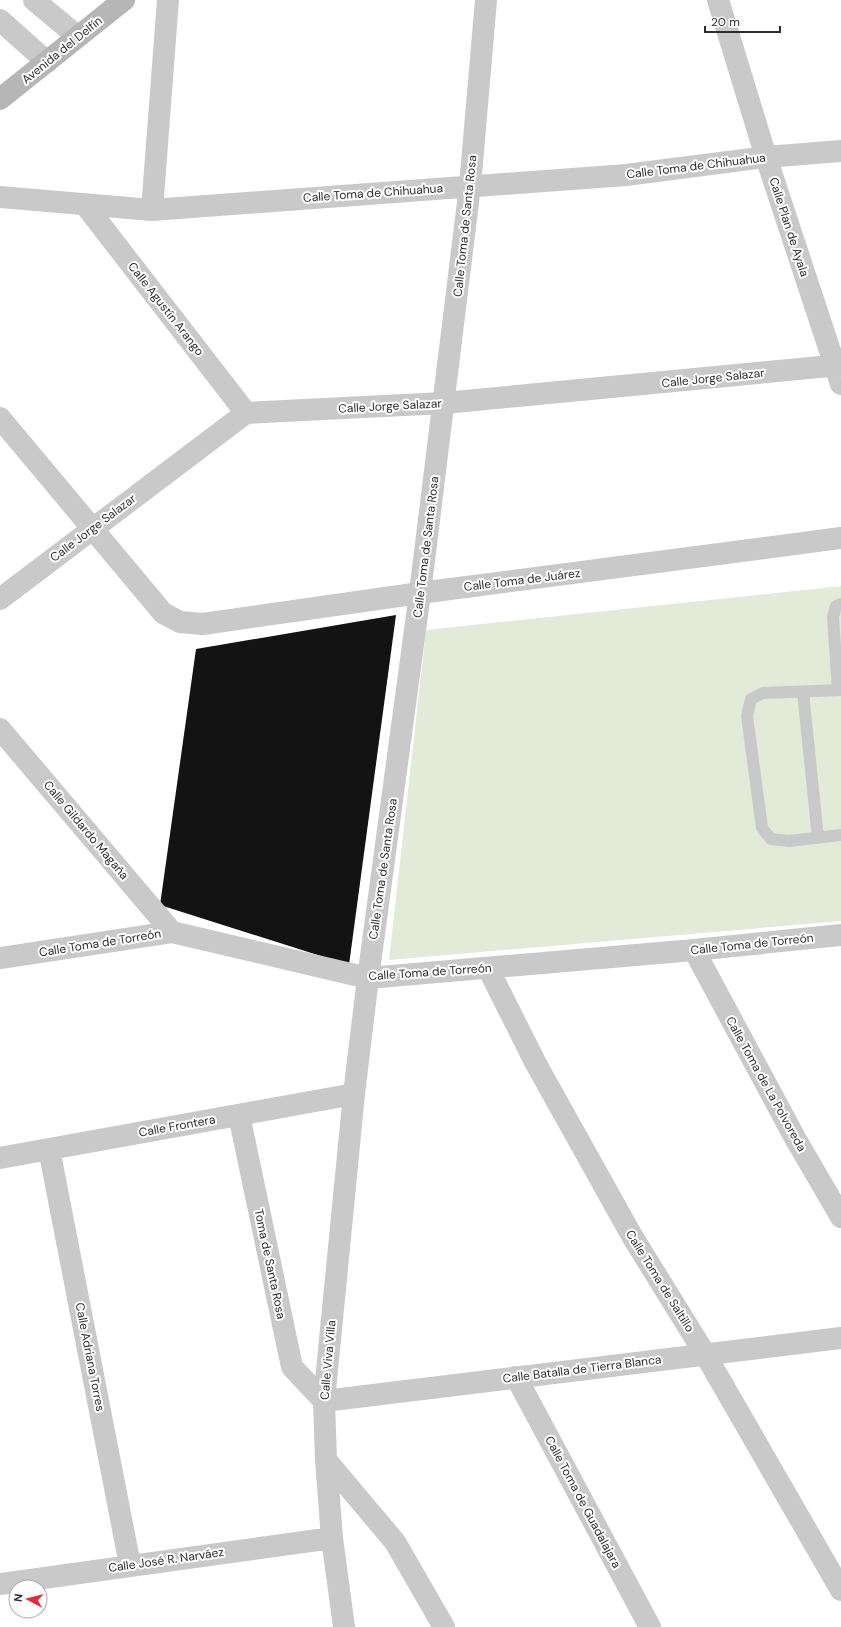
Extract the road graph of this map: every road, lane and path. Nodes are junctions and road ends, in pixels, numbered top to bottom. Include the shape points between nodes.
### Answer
1 (34, 0) edge
2 (124, 0) edge
3 (168, 0) edge
4 (486, 0) edge
5 (718, 0) edge
6 (0, 20) edge
7 (77, 36) junction
8 (47, 62) junction
9 (0, 99) edge
10 (841, 151) edge
11 (766, 157) junction
12 (470, 186) junction
13 (0, 197) edge
14 (86, 206) junction
15 (152, 210) junction
16 (839, 371) edge
17 (444, 403) junction
18 (246, 413) junction
19 (0, 418) edge
20 (92, 528) junction
21 (841, 538) edge
22 (420, 593) junction
23 (0, 599) edge
24 (841, 604) edge
25 (839, 690) edge
26 (802, 692) junction
27 (0, 729) edge
28 (841, 835) edge
29 (818, 838) junction
30 (172, 932) junction
31 (841, 935) edge
32 (694, 950) junction
33 (0, 958) edge
34 (488, 968) junction
35 (368, 978) junction
36 (354, 1094) junction
37 (239, 1115) junction
38 (49, 1149) junction
39 (0, 1158) edge
40 (841, 1217) edge
41 (841, 1338) edge
42 (705, 1354) junction
43 (516, 1377) junction
44 (324, 1401) junction
45 (326, 1460) junction
46 (332, 1538) junction
47 (130, 1565) junction
48 (0, 1584) edge
49 (841, 1590) edge
50 (344, 1627) edge
51 (444, 1627) edge
52 (650, 1627) edge

1 - 7 street, Avenida del Delfín
2 - 7 street, Avenida del Delfín
3 - 15 street
4 - 12 street, Calle Toma de Santa Rosa
5 - 11 street, Calle Plan de Ayala
6 - 8 street, Avenida del Delfín
7 - 8 street, Avenida del Delfín
8 - 9 street, Avenida del Delfín
10 - 11 street, Calle Toma de Chihuahua
11 - 12 street, Calle Toma de Chihuahua via 626,175
11 - 16 street, Calle Plan de Ayala
12 - 15 street, Calle Toma de Chihuahua
12 - 17 street, Calle Toma de Santa Rosa
13 - 14 street, Calle Toma de Chihuahua
14 - 15 street, Calle Toma de Chihuahua
14 - 18 street, Calle Agustín Arango
16 - 17 street, Calle Jorge Salazar
17 - 18 street, Calle Jorge Salazar
17 - 22 street, Calle Toma de Santa Rosa
18 - 20 street, Calle Jorge Salazar
19 - 20 street, Calle Toma de Juárez
20 - 22 street, Calle Toma de Juárez via 163,614 180,622 203,624
20 - 23 street, Calle Jorge Salazar
21 - 22 street, Calle Toma de Juárez
22 - 35 street, Calle Toma de Santa Rosa
24 - 25 lane via 836,606 833,617
25 - 26 lane
26 - 29 lane
26 - 29 lane via 763,693 751,699 747,716 762,828 771,839 789,841
27 - 30 street, Calle Gildardo Magaña
28 - 29 lane
30 - 33 street, Calle Toma de Torreón
30 - 35 street, Calle Toma de Torreón
31 - 32 street, Calle Toma de Torreón
32 - 34 street, Calle Toma de Torreón
32 - 40 street, Calle Toma de La Polvoreda via 795,1138
34 - 35 street, Calle Toma de Torreón
34 - 42 street, Calle Toma de Saltillo via 535,1062 632,1236
35 - 36 street, Calle Toma de Santa Rosa
36 - 37 street, Calle Frontera
36 - 44 street, Calle Viva Villa
37 - 38 street, Calle Frontera
37 - 44 street, Toma de Santa Rosa via 292,1367
38 - 39 street, Calle Frontera
38 - 47 street, Calle Adriana Torres
41 - 42 street, Calle Batalla de Tierra Blanca
42 - 43 street, Calle Batalla de Tierra Blanca
42 - 49 street, Calle Toma de Saltillo
43 - 44 street, Calle Batalla de Tierra Blanca
43 - 52 street, Calle Toma de Guadalajara
44 - 45 street, Calle Viva Villa
45 - 46 street, Calle Viva Villa
45 - 51 street via 395,1542
46 - 47 street, Calle José R. Narváez
46 - 50 street, Calle Viva Villa
47 - 48 street, Calle José R. Narváez

